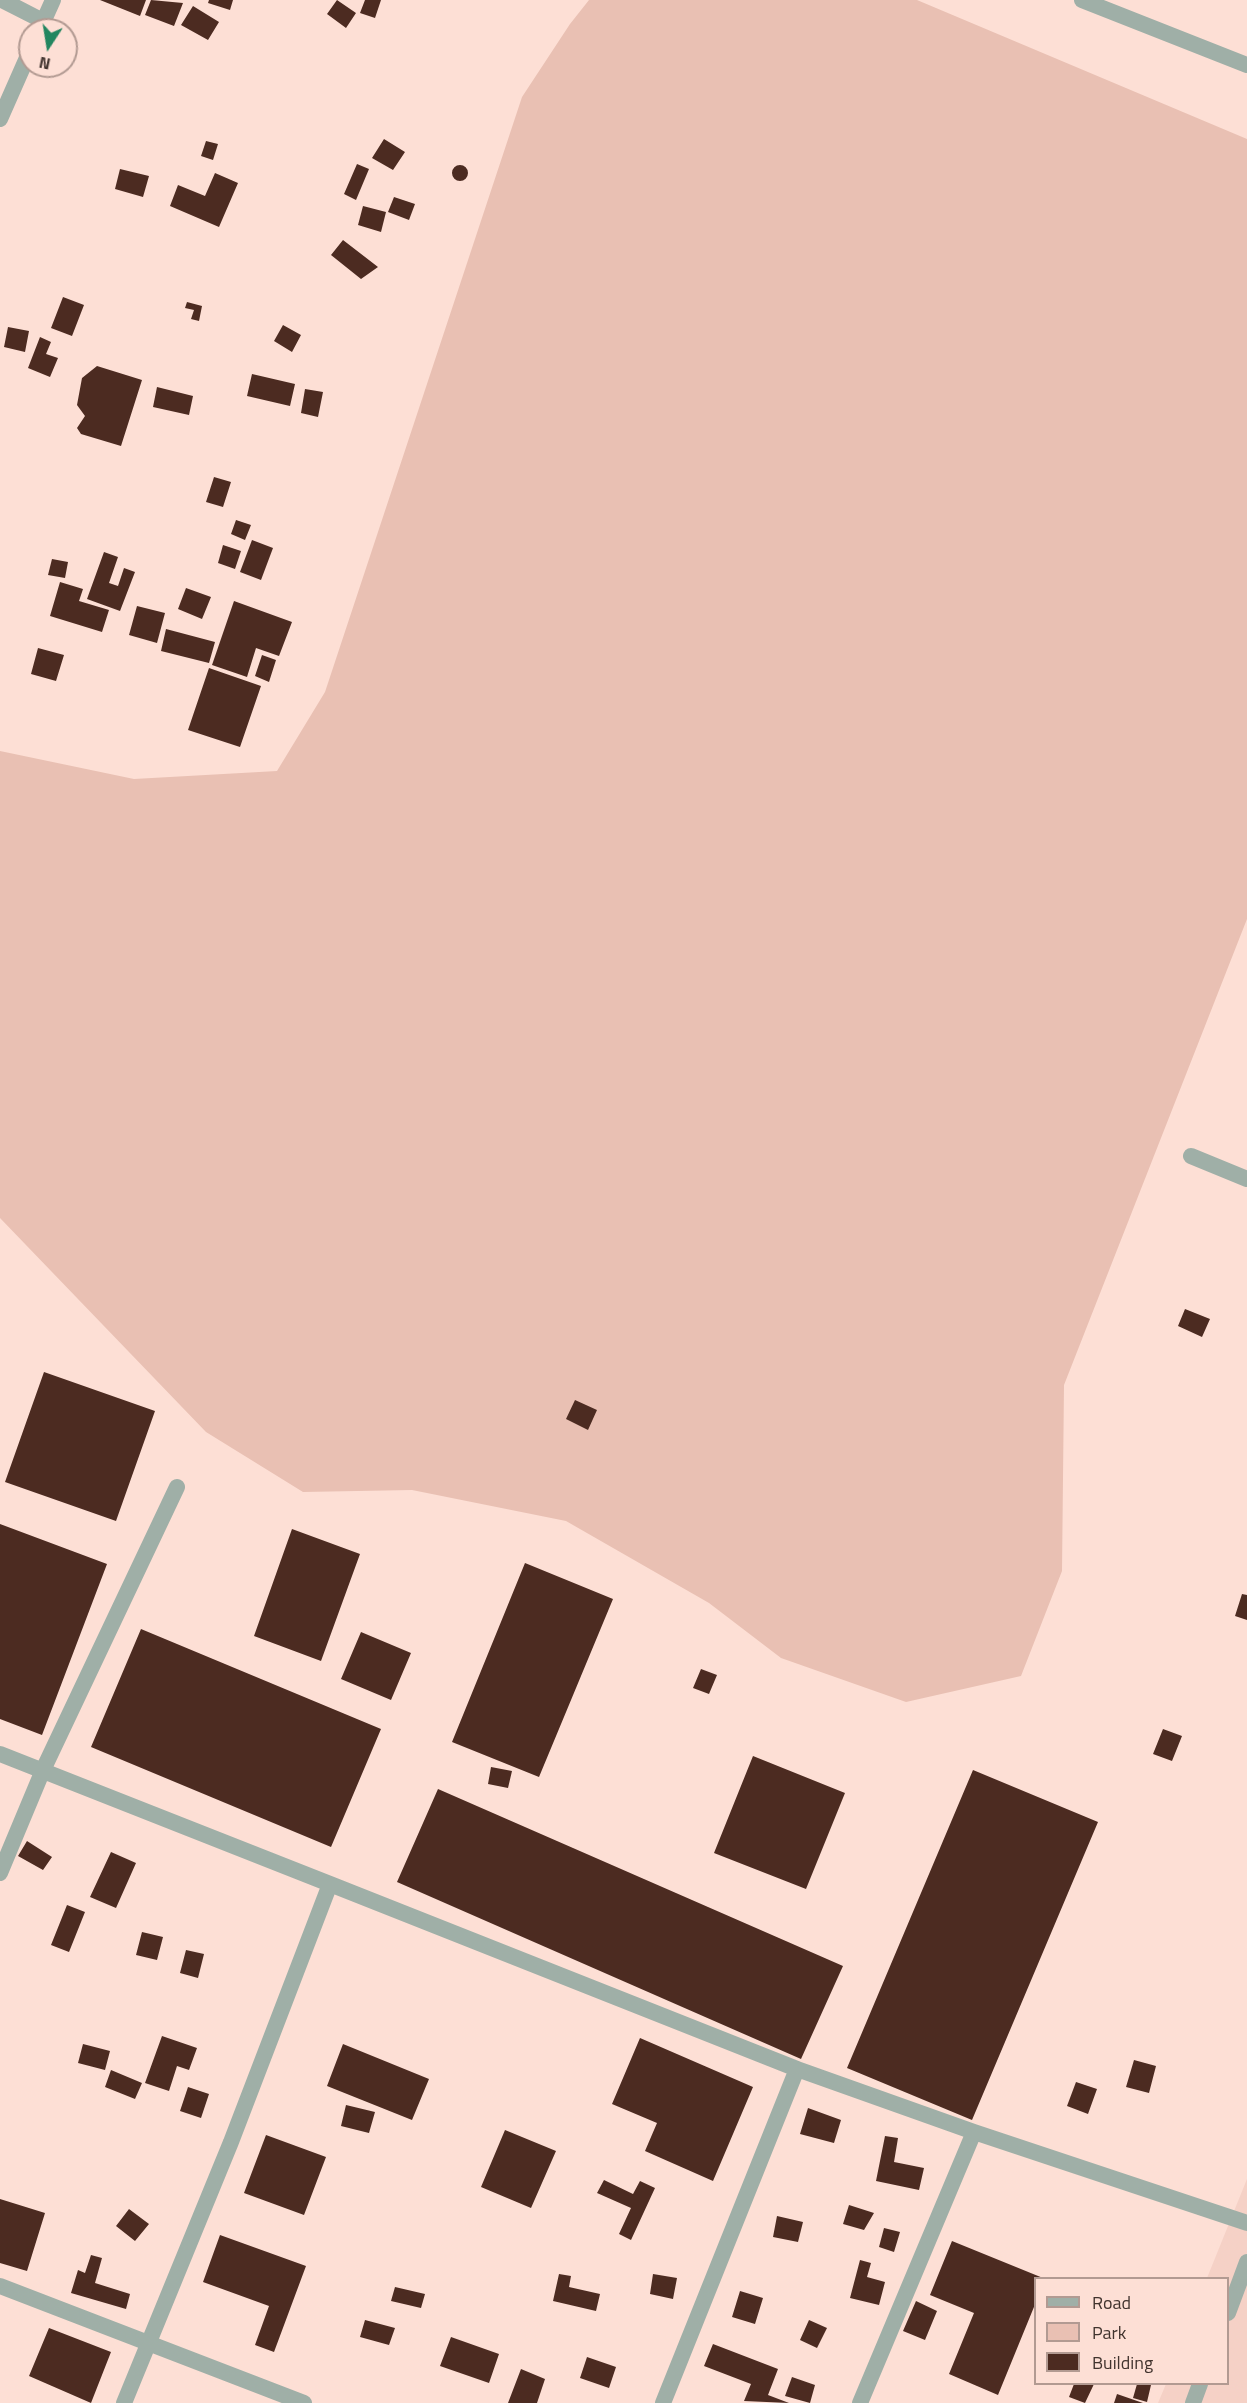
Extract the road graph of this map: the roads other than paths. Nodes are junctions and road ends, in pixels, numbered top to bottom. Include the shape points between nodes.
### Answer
1 (2, 0) edge
2 (52, 0) edge
3 (1082, 0) edge
4 (30, 18) edge
5 (45, 18) edge
6 (1247, 65) edge
7 (18, 78) edge
8 (0, 118) edge
9 (1191, 1156) dead end
10 (1247, 1179) edge
11 (177, 1487) dead end
12 (0, 1754) edge
13 (43, 1770) junction
14 (0, 1873) edge
15 (330, 1884) junction
16 (797, 2069) junction
17 (974, 2132) junction
18 (1247, 2223) edge
19 (1247, 2262) edge
20 (0, 2286) edge
21 (1229, 2308) edge
22 (147, 2343) junction
23 (1200, 2385) edge
24 (124, 2403) edge
25 (304, 2403) edge
26 (663, 2403) edge
27 (860, 2403) edge
28 (1193, 2403) edge

1 - 4 street
2 - 5 street
3 - 6 street
7 - 8 street
9 - 10 street
11 - 13 street
12 - 13 street
13 - 14 street
13 - 15 street
15 - 16 street
15 - 22 street via 231,2142
16 - 17 street
16 - 26 street
17 - 18 street
17 - 27 street
19 - 21 street
20 - 22 street
22 - 24 street
22 - 25 street
23 - 28 street

